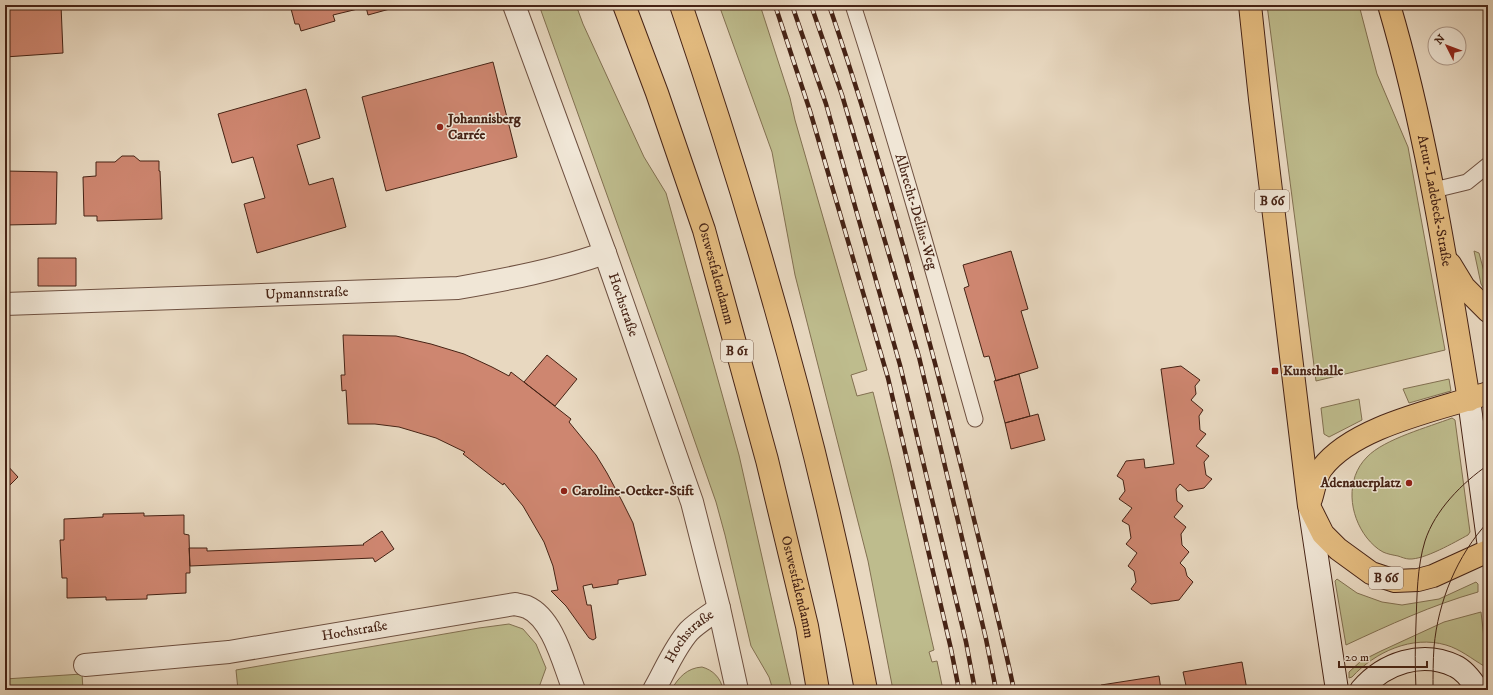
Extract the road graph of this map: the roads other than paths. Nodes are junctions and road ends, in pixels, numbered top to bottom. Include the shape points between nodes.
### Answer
1 (514, 5) edge
2 (624, 5) edge
3 (681, 5) edge
4 (853, 5) edge
5 (1250, 5) edge
6 (1389, 5) edge
7 (1488, 165) edge
8 (1434, 190) junction
9 (605, 253) junction
10 (1446, 258) junction
11 (5, 304) edge
12 (1488, 311) edge
13 (1479, 396) edge
14 (975, 419) dead end
15 (1309, 506) junction
16 (1488, 540) edge
17 (1488, 551) edge
18 (719, 608) junction
19 (85, 665) dead end
20 (574, 690) edge
21 (654, 690) edge
22 (737, 690) edge
23 (818, 690) edge
24 (866, 690) edge
25 (1337, 690) edge
26 (1361, 690) edge
27 (1478, 690) edge

1 - 9 street, Hochstraße
2 - 23 main road, Ostwestfalendamm / B 61 via 704,230 767,460 807,626
3 - 24 main road via 752,224 810,434 853,619
4 - 14 lane, Albrecht-Delius-Weg via 920,224
5 - 15 main road, B 66
6 - 8 main road, Artur-Ladebeck-Straße via 1411,84
7 - 8 lane via 1467,182
8 - 10 main road, Artur-Ladebeck-Straße
9 - 11 street, Upmannstraße via 550,271 458,288
9 - 18 street, Hochstraße via 692,502
10 - 12 main road via 1464,287
10 - 13 main road, Artur-Ladebeck-Straße
13 - 15 main road via 1384,427 1343,448 1321,469
13 - 16 street
15 - 17 main road, B 66 via 1323,534 1338,549 1371,574 1395,581 1418,580 1433,576
15 - 25 street
18 - 21 street, Hochstraße via 688,632
18 - 22 street, Hochstraße
19 - 20 street, Hochstraße via 229,652 515,604 528,607 547,625
26 - 27 street via 1375,676 1396,664 1433,659 1456,666

